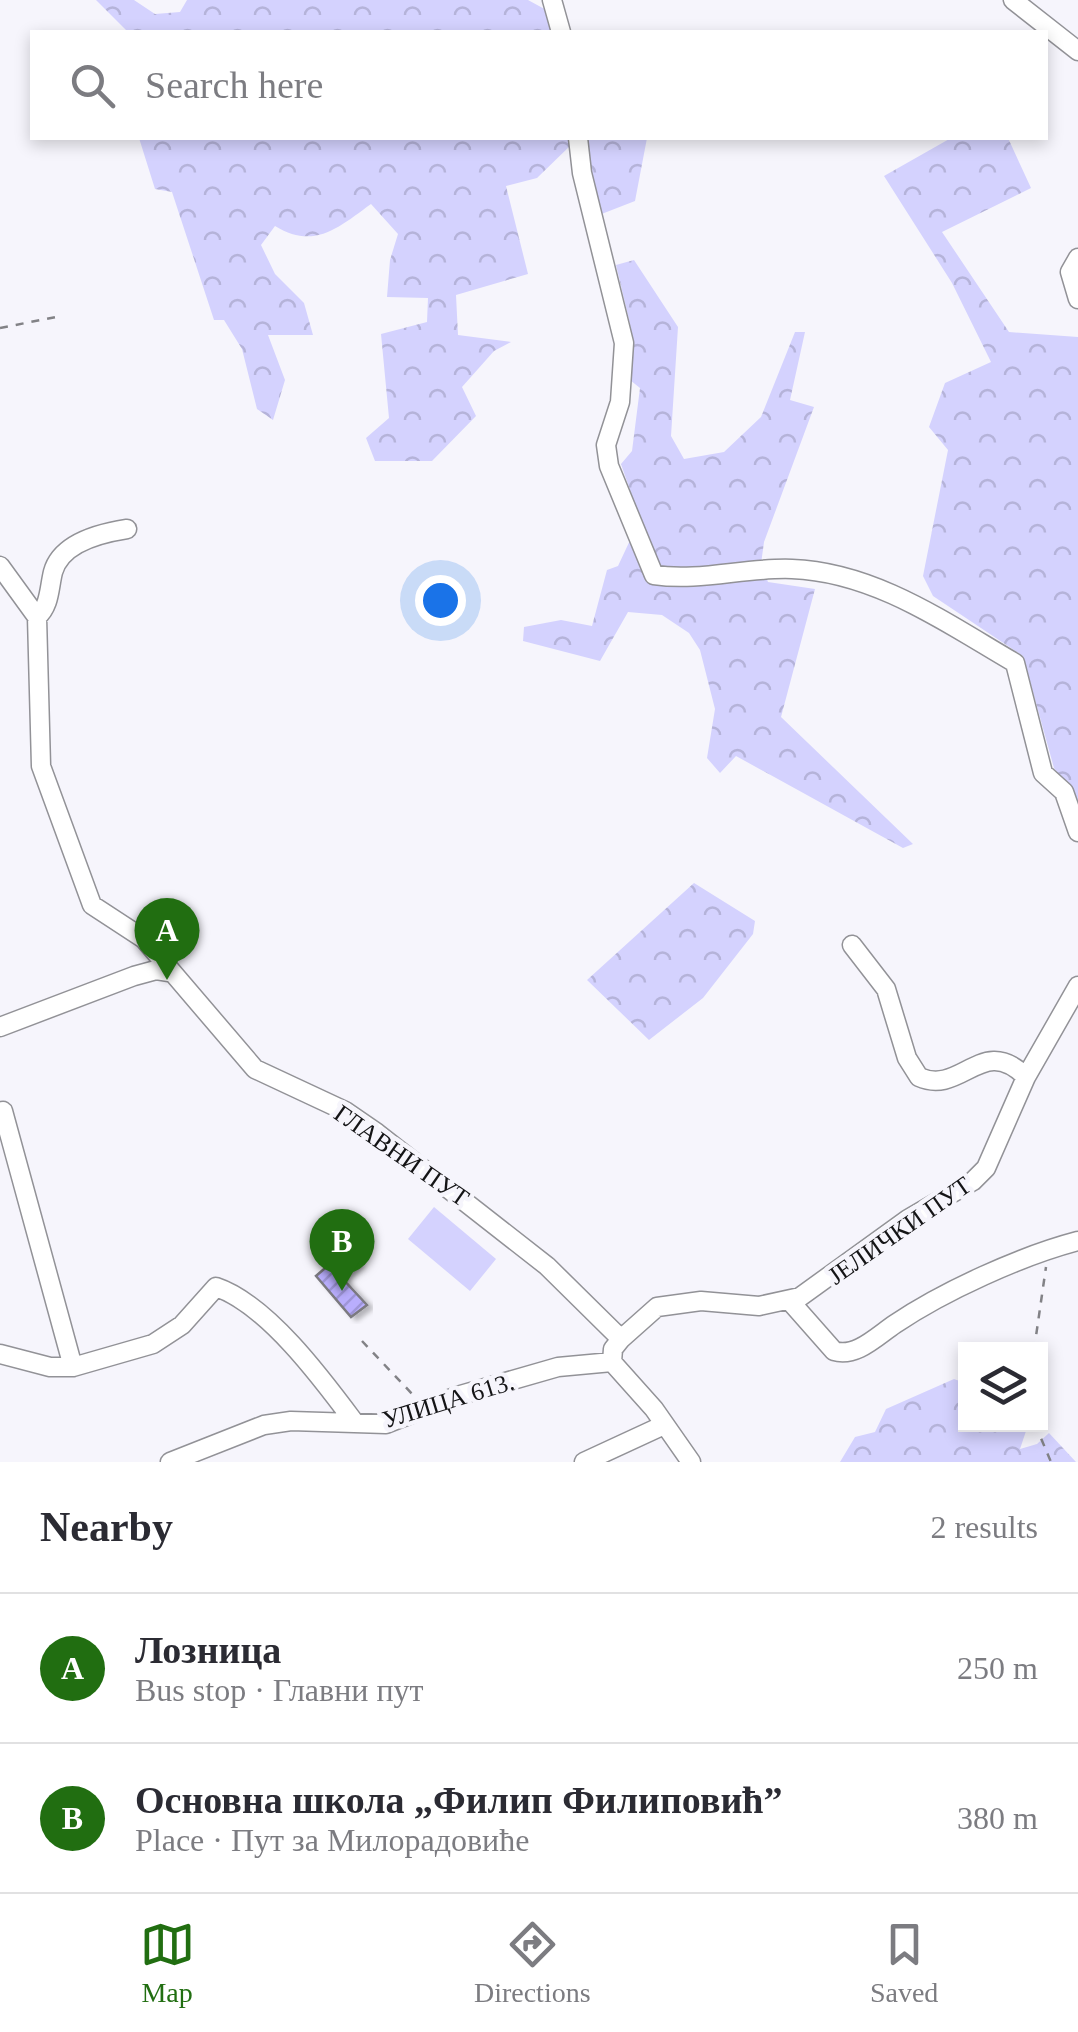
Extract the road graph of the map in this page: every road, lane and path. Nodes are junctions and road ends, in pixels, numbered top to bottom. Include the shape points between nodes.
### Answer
1 (552, 0) edge
2 (1013, 0) edge
3 (560, 30) edge
4 (1078, 51) edge
5 (578, 140) edge
6 (1078, 258) edge
7 (1078, 298) edge
8 (61, 316) dead end
9 (0, 328) edge
10 (127, 529) dead end
11 (0, 566) edge
12 (37, 617) junction
13 (1078, 832) edge
14 (852, 946) dead end
15 (169, 972) junction
16 (1078, 986) edge
17 (0, 1028) edge
18 (1026, 1077) junction
19 (4, 1111) dead end
20 (1078, 1241) edge
21 (1049, 1249) junction
22 (789, 1300) junction
23 (620, 1339) junction
24 (362, 1341) dead end
25 (1035, 1342) edge
26 (0, 1354) edge
27 (612, 1362) junction
28 (73, 1367) junction
29 (426, 1408) junction
30 (355, 1423) junction
31 (664, 1424) junction
32 (1038, 1432) edge
33 (170, 1462) edge
34 (584, 1462) edge
35 (690, 1462) edge
36 (1051, 1462) edge

1 - 3 street
2 - 4 street
5 - 13 street via 624,344 620,402 606,444 654,576 792,568 856,580 908,601 1015,663 1043,773 1064,792
6 - 7 street via 1070,272
8 - 9 path
10 - 12 street via 66,552
11 - 12 street
12 - 15 street, ГЛАВНИ ПУТ via 41,766 48,790 92,905 144,939
14 - 18 street via 886,989 919,1077 940,1082 997,1060
15 - 17 street via 134,976
15 - 23 street, ГЛАВНИ ПУТ via 255,1070 377,1133 538,1258
16 - 18 street, ЈЕЛИЧКИ ПУТ
18 - 22 street, ЈЕЛИЧКИ ПУТ via 996,1149 973,1181
19 - 28 street
20 - 21 street
21 - 22 street via 842,1354
21 - 25 path
22 - 23 street, ЈЕЛИЧКИ ПУТ via 759,1306 667,1304
23 - 27 street
24 - 29 path
26 - 28 street
27 - 29 street, УЛИЦА 613. via 558,1366
27 - 31 street
28 - 30 street via 154,1344 216,1287 268,1324
29 - 30 street, УЛИЦА 613. via 386,1424
30 - 33 street, УЛИЦА 613. via 264,1424
31 - 34 street
31 - 35 street
32 - 36 path

